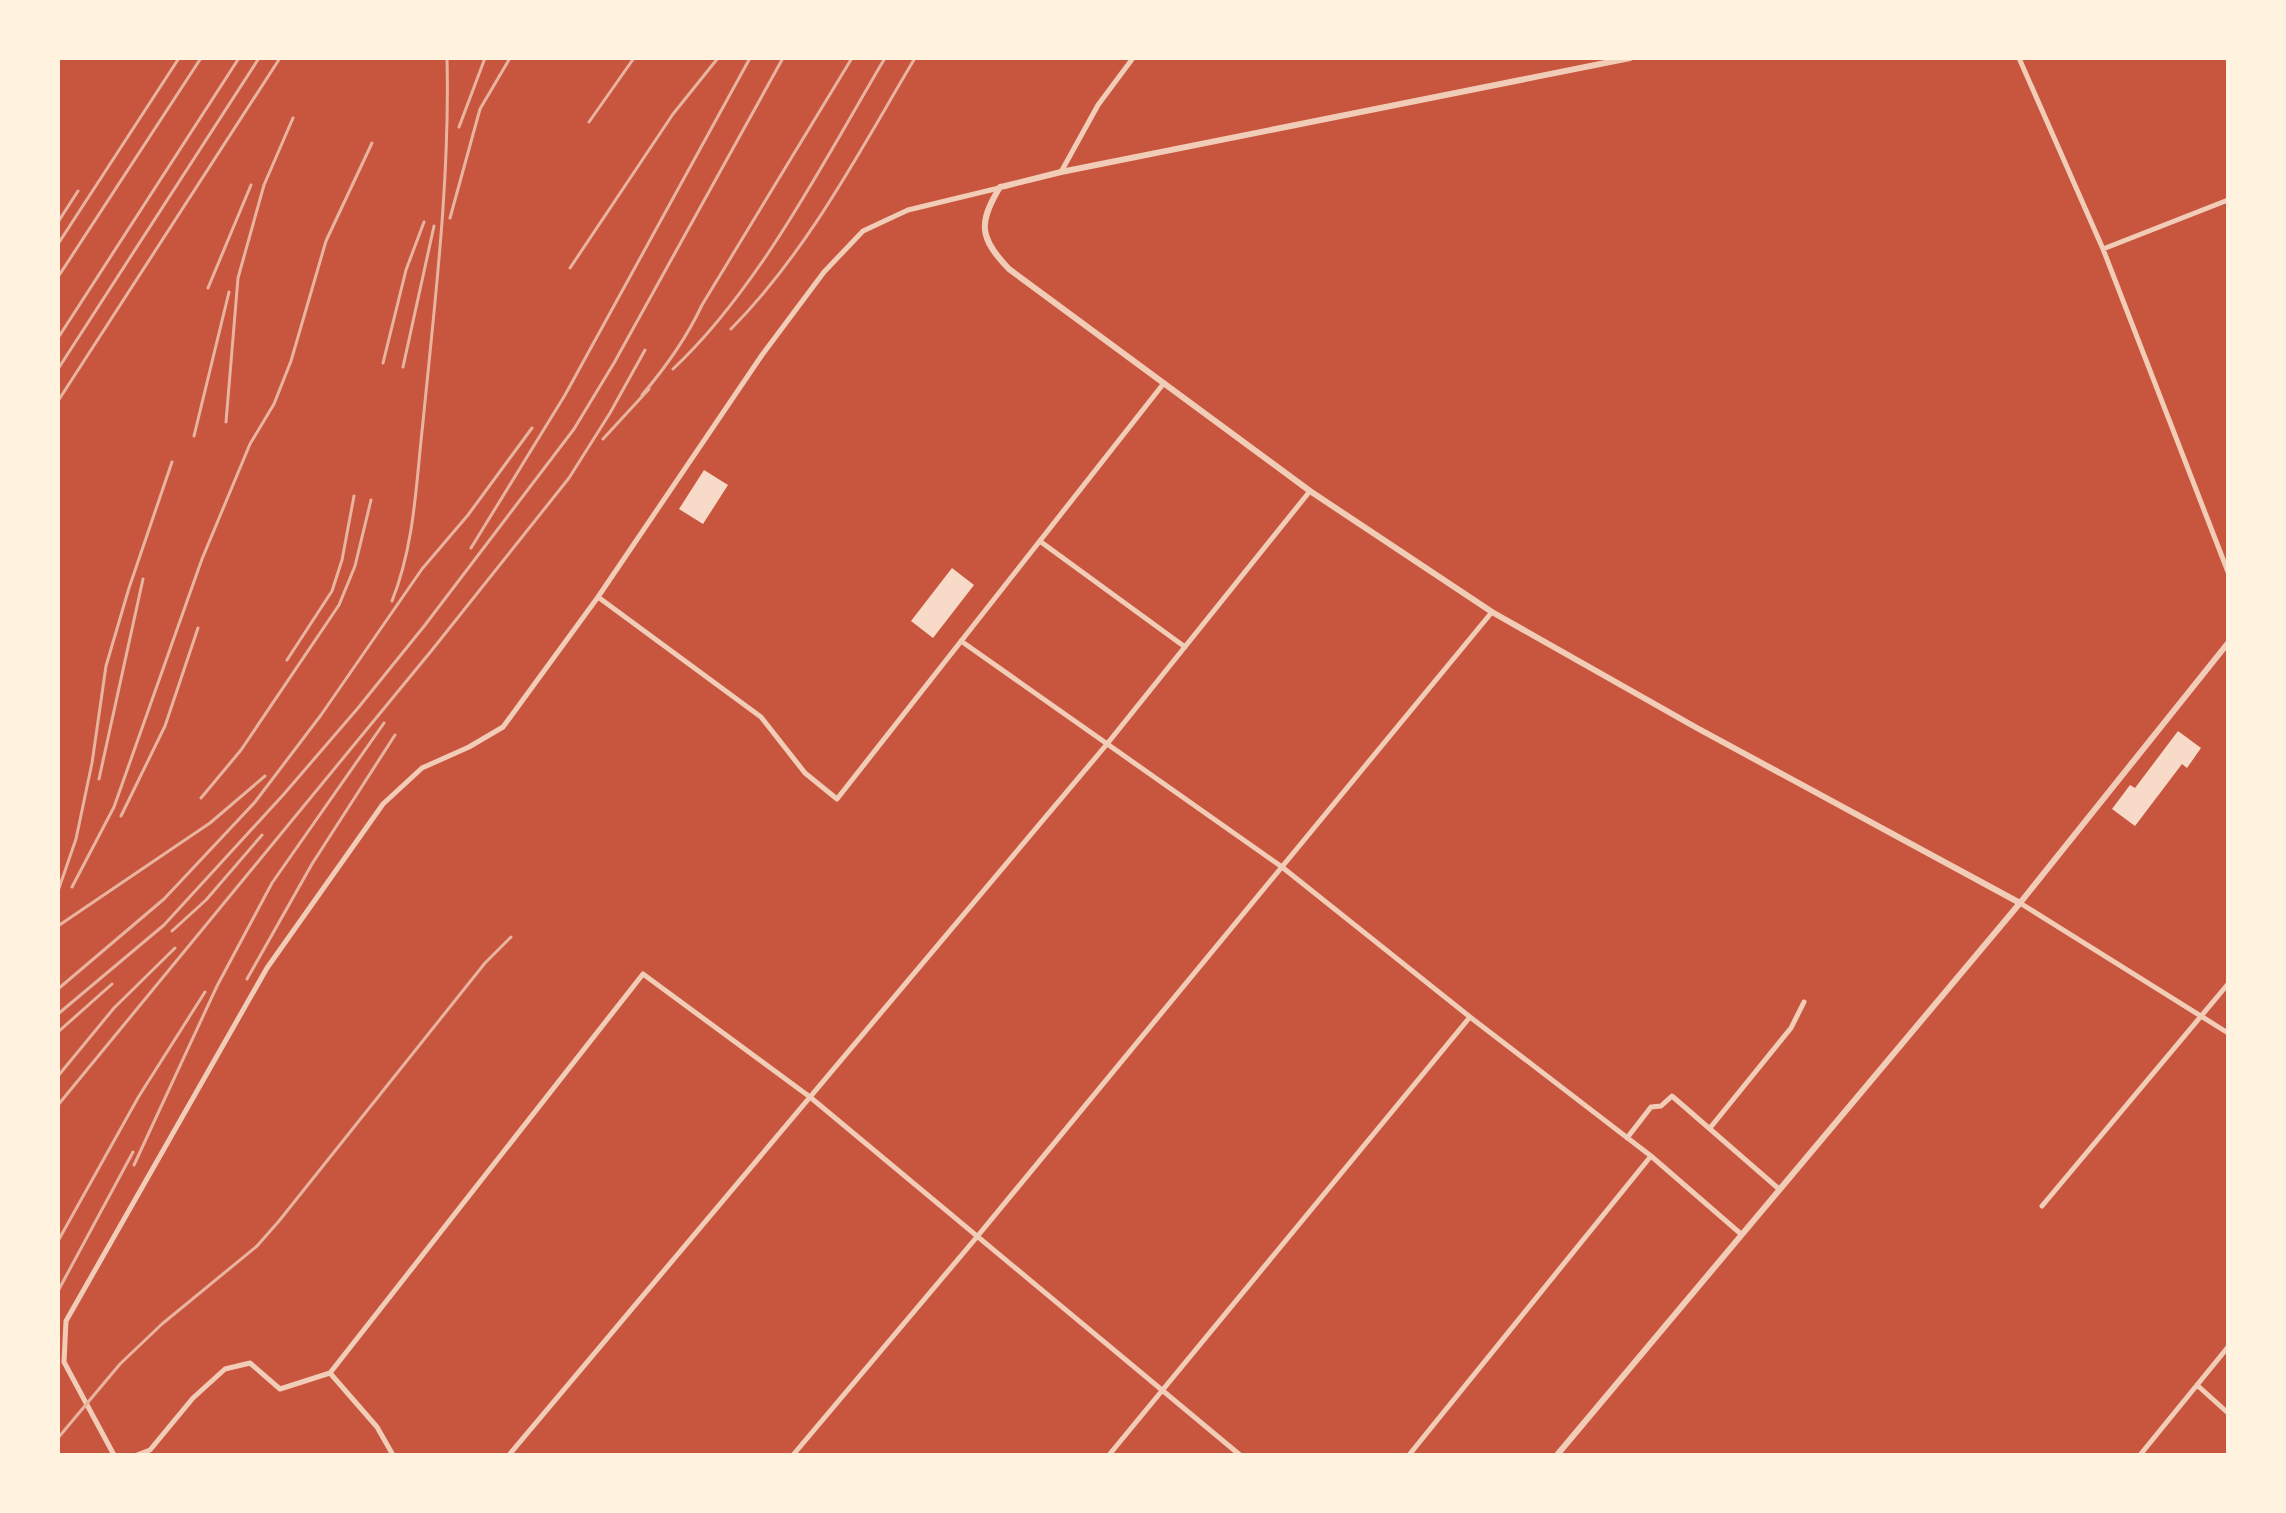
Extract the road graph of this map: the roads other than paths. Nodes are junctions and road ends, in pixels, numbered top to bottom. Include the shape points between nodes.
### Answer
1 (1133, 58) edge
2 (1630, 58) edge
3 (2019, 58) edge
4 (1061, 172) junction
5 (1000, 187) junction
6 (2228, 200) edge
7 (2103, 249) junction
8 (1164, 383) junction
9 (1310, 491) junction
10 (1041, 542) junction
11 (2228, 572) edge
12 (598, 597) junction
13 (1492, 612) junction
14 (961, 641) junction
15 (2228, 643) edge
16 (1185, 647) junction
17 (1107, 744) junction
18 (1282, 867) junction
19 (2020, 903) junction
20 (2228, 984) edge
21 (1804, 1002) dead end
22 (1470, 1017) junction
23 (2200, 1018) junction
24 (2228, 1033) edge
25 (810, 1097) junction
26 (1710, 1128) junction
27 (1627, 1138) junction
28 (1651, 1156) junction
29 (1779, 1189) junction
30 (2042, 1206) dead end
31 (1741, 1234) junction
32 (976, 1238) junction
33 (2228, 1347) edge
34 (330, 1373) junction
35 (2197, 1385) junction
36 (1162, 1392) junction
37 (2228, 1413) edge
38 (114, 1455) edge
39 (137, 1455) edge
40 (393, 1455) edge
41 (509, 1455) edge
42 (793, 1455) edge
43 (1109, 1455) edge
44 (1240, 1455) edge
45 (1409, 1455) edge
46 (1557, 1455) edge
47 (2140, 1455) edge

1 - 4 street via 1098,105
2 - 4 street
3 - 7 street
4 - 5 street
5 - 8 street via 985,212 986,236 994,254
5 - 12 street via 908,210 863,231 824,272 754,368
6 - 7 street
7 - 11 street
8 - 9 street
8 - 10 street
9 - 13 street
9 - 16 street
10 - 14 street
10 - 16 street
12 - 14 street via 761,717 805,773 837,799
12 - 38 street via 503,727 422,768 383,804 337,866 267,968 66,1321 64,1362
13 - 18 street
13 - 19 street
14 - 17 street
15 - 19 street
16 - 17 street
17 - 18 street
17 - 25 street
18 - 22 street
18 - 32 street
19 - 23 street
19 - 29 street
20 - 23 street
21 - 26 street via 1791,1028
22 - 27 street
22 - 36 street
23 - 24 street
23 - 30 street
25 - 32 street
25 - 34 street via 643,974
25 - 41 street
26 - 27 street via 1672,1096 1651,1107
26 - 29 street
27 - 28 street
28 - 31 street
28 - 45 street
29 - 31 street
31 - 46 street
32 - 36 street
32 - 42 street
33 - 35 street
34 - 39 street via 280,1389 250,1363 225,1369 150,1450
34 - 40 street via 377,1427
35 - 37 street
35 - 47 street
36 - 43 street
36 - 44 street

